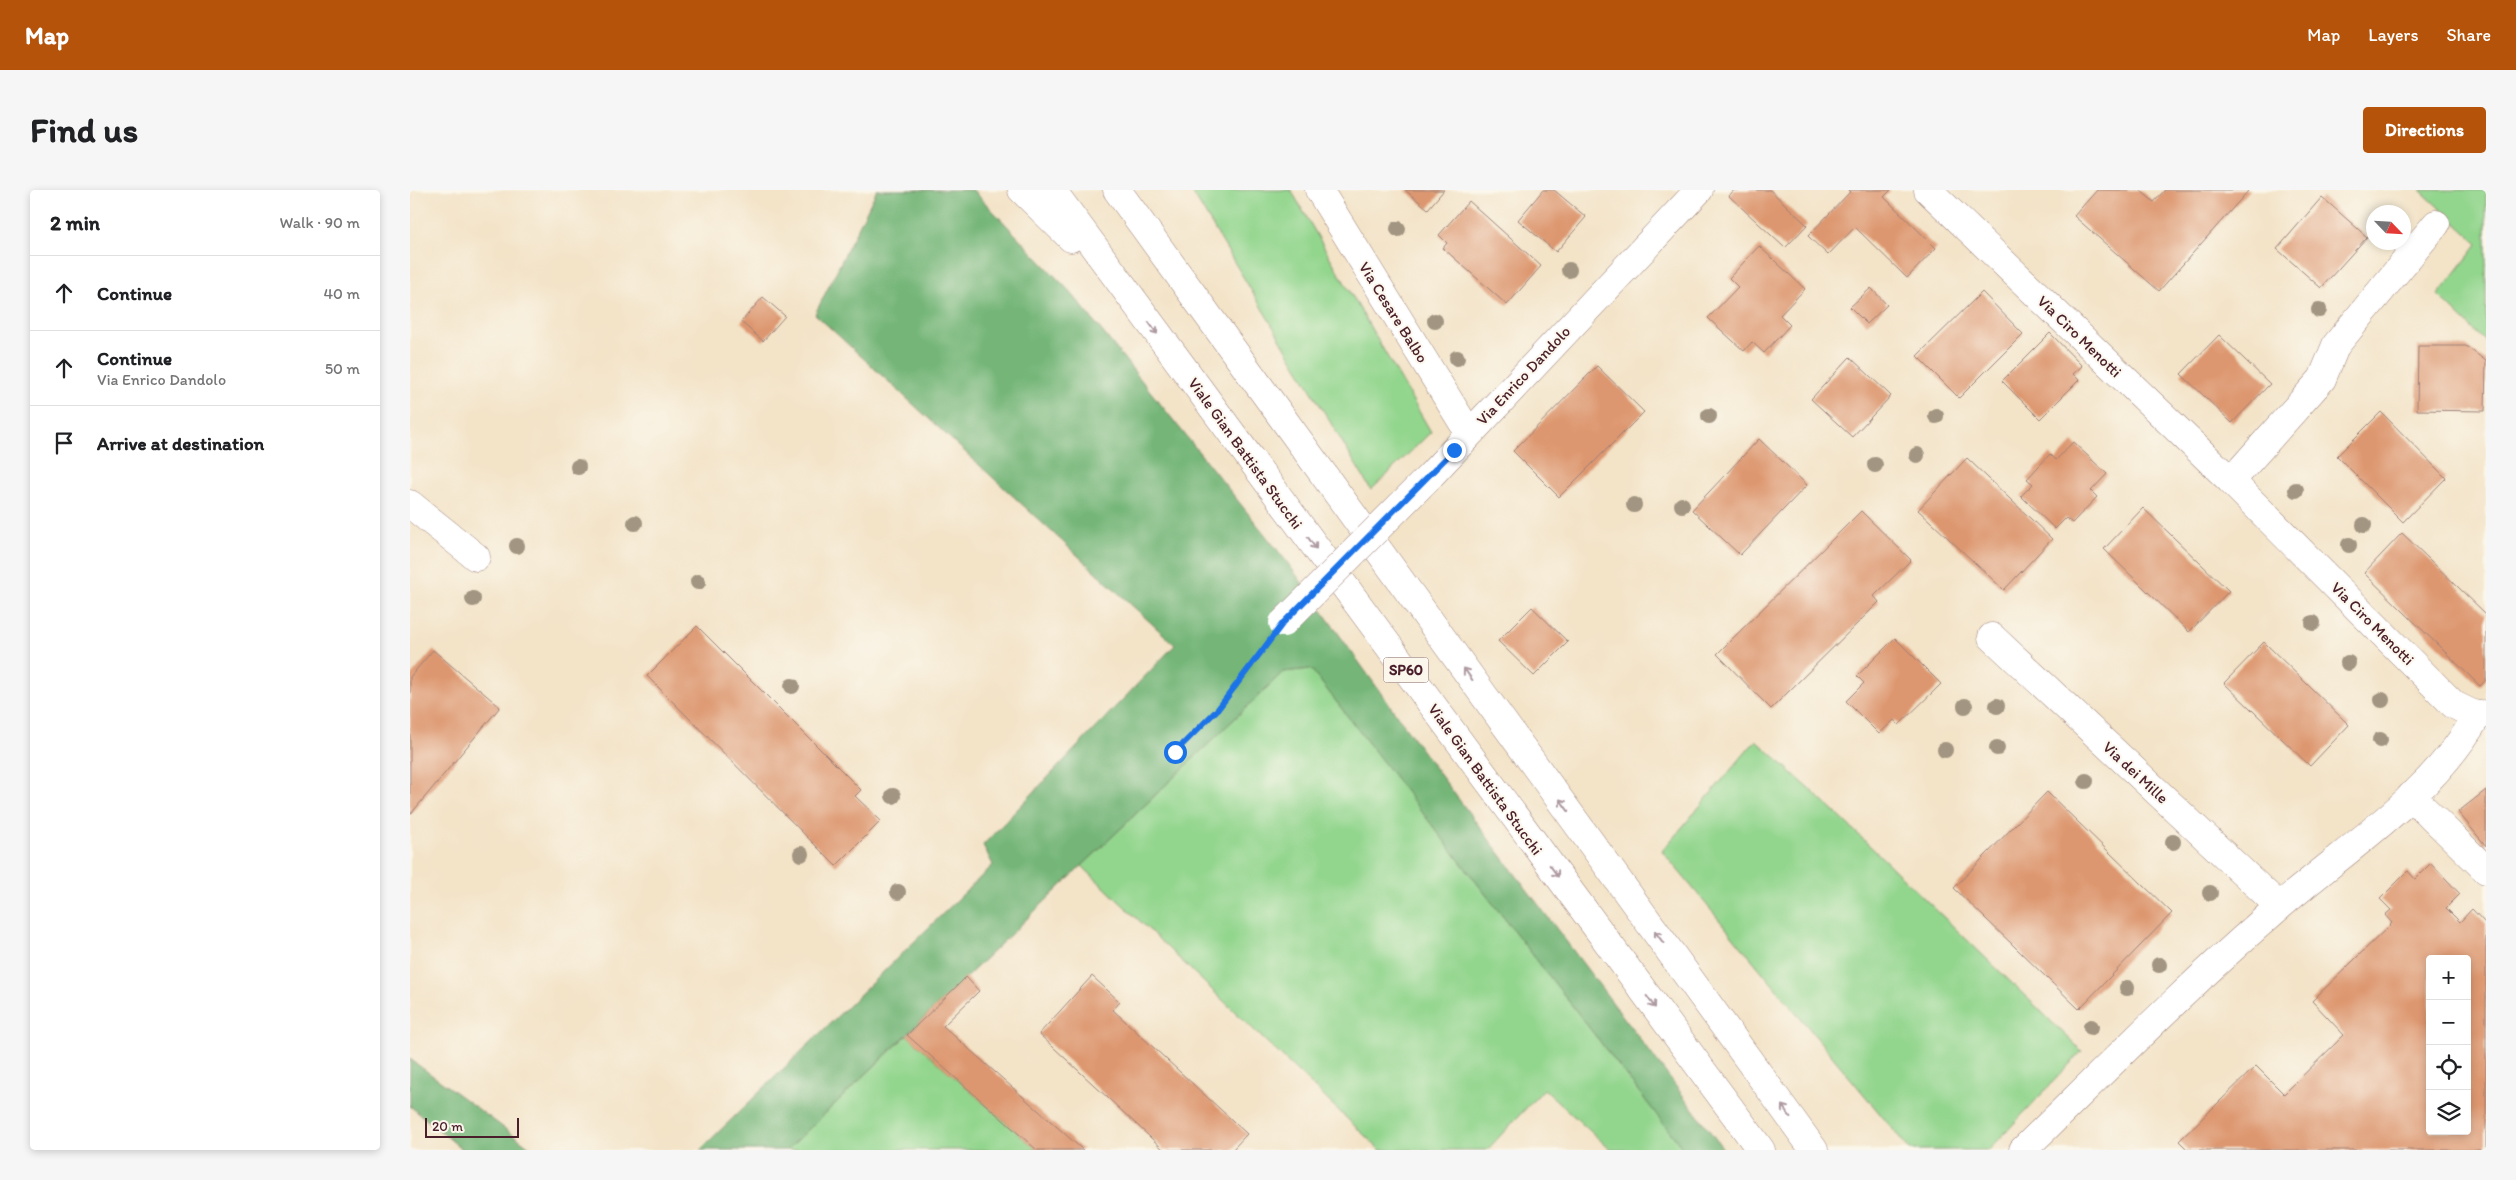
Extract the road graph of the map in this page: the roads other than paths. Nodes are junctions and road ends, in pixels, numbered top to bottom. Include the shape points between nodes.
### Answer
1 (1022, 190) edge
2 (1052, 190) edge
3 (1117, 190) edge
4 (1135, 190) edge
5 (1319, 190) edge
6 (1699, 190) edge
7 (1928, 190) edge
8 (2436, 224) dead end
9 (1190, 289) junction
10 (1131, 298) junction
11 (1468, 433) junction
12 (2232, 481) junction
13 (410, 504) edge
14 (476, 556) dead end
15 (1283, 623) road end
16 (1992, 637) dead end
17 (2482, 715) edge
18 (2411, 796) junction
19 (2486, 870) edge
20 (2280, 906) junction
21 (1760, 1150) edge
22 (1814, 1150) edge
23 (2023, 1150) edge

1 - 10 main road
2 - 10 main road, Viale Gian Battista Stucchi / SP60
3 - 9 main road, SP60
4 - 9 main road
5 - 11 main road, Via Cesare Balbo
6 - 11 main road, Via Enrico Dandolo
7 - 12 main road, Via Ciro Menotti
8 - 12 main road via 2336,345 2322,379
22 -> 9 main road, SP60
10 -> 21 main road, Viale Gian Battista Stucchi / SP60
11 - 15 main road, Via Enrico Dandolo, bridge via 1429,477
12 - 17 main road, Via Ciro Menotti via 2454,705
13 - 14 main road
16 - 20 main road, Via dei Mille
17 - 18 main road via 2461,743
18 - 19 main road
18 - 20 main road
20 - 23 main road

